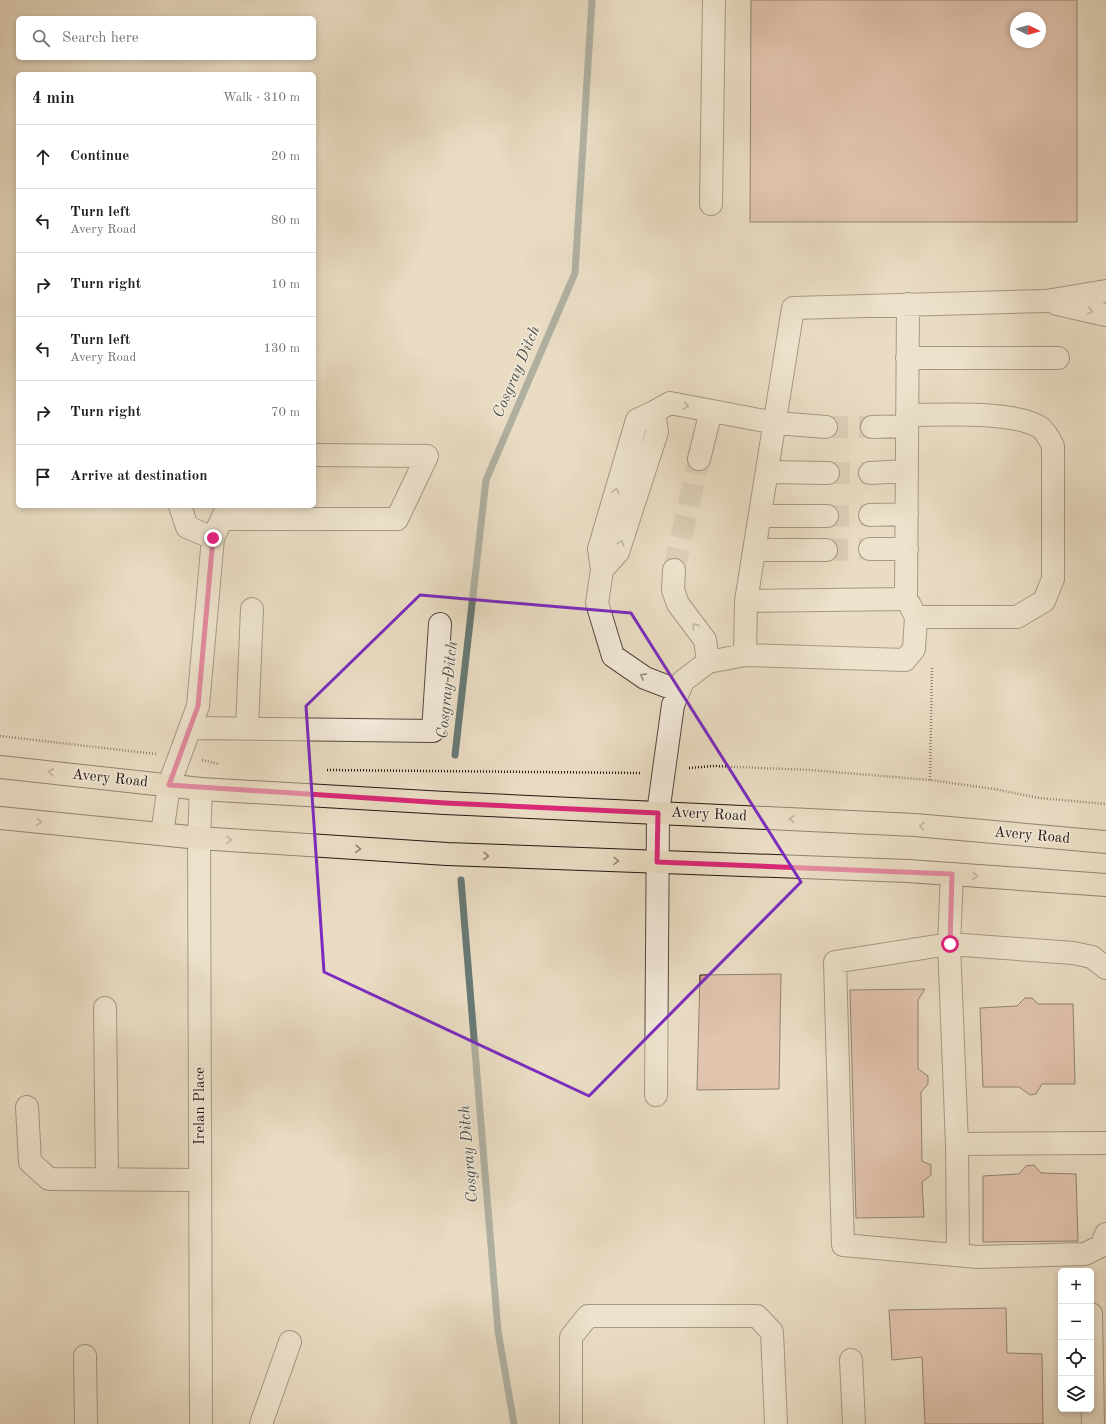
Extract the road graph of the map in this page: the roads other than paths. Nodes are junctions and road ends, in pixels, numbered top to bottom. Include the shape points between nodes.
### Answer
1 (714, 0) edge
2 (712, 204) dead end
3 (1106, 291) edge
4 (1046, 301) junction
5 (908, 304) junction
6 (1106, 315) edge
7 (907, 358) junction
8 (1058, 358) dead end
9 (711, 411) junction
10 (907, 420) junction
11 (775, 423) junction
12 (826, 427) tunnel mouth
13 (872, 427) tunnel mouth
14 (316, 455) edge
15 (699, 458) tunnel mouth
16 (906, 471) junction
17 (767, 472) junction
18 (870, 472) tunnel mouth
19 (828, 473) tunnel mouth
20 (181, 508) edge
21 (907, 514) junction
22 (870, 515) tunnel mouth
23 (760, 516) junction
24 (828, 516) tunnel mouth
25 (221, 521) edge
26 (870, 549) tunnel mouth
27 (907, 549) junction
28 (755, 550) junction
29 (826, 550) tunnel mouth
30 (674, 570) tunnel mouth
31 (746, 601) junction
32 (911, 608) junction
33 (252, 609) dead end
34 (440, 624) dead end
35 (745, 654) junction
36 (708, 662) junction
37 (679, 691) junction
38 (190, 728) junction
39 (247, 728) junction
40 (0, 767) edge
41 (169, 785) junction
42 (201, 788) junction
43 (658, 813) junction
44 (0, 818) edge
45 (162, 834) junction
46 (199, 838) junction
47 (1106, 842) edge
48 (657, 862) junction
49 (952, 874) junction
50 (1106, 885) edge
51 (950, 944) junction
52 (1106, 968) edge
53 (105, 1008) dead end
54 (656, 1095) dead end
55 (27, 1107) dead end
56 (1106, 1143) edge
57 (957, 1144) junction
58 (107, 1180) junction
59 (200, 1180) junction
60 (1106, 1234) edge
61 (958, 1255) junction
62 (1094, 1338) edge
63 (290, 1342) dead end
64 (85, 1356) dead end
65 (851, 1360) dead end
66 (1099, 1378) edge
67 (86, 1424) edge
68 (201, 1424) edge
69 (261, 1424) edge
70 (571, 1424) edge
71 (776, 1424) edge
72 (854, 1424) edge
73 (1093, 1424) edge

1 - 2 street
3 - 4 street
4 - 5 street
4 -> 6 street
5 - 7 street
5 - 11 street via 793,308
7 - 8 street
7 - 10 street
9 - 11 street
9 - 15 street
37 -> 9 street via 646,678 613,656 597,604 602,570 621,545 657,432 654,412 670,403
10 - 13 street
10 - 16 street
10 - 32 street via 1007,416 1042,429 1054,446 1054,579 1044,601 1017,617
11 - 12 street
11 - 17 street
14 - 25 street via 427,456 397,520
16 - 18 street
16 - 21 street
17 - 19 street
17 - 23 street
20 - 25 street via 187,527
21 - 22 street
21 - 27 street
23 - 24 street
23 - 28 street
25 - 38 street via 198,706
26 - 27 street
27 - 32 street
28 - 29 street
28 - 31 street
36 -> 30 street via 705,640 678,604 673,590
31 - 32 street
31 - 35 street
32 - 35 street via 914,649 905,660
33 - 39 street
34 - 39 street via 434,730
35 - 36 street
36 - 37 street via 684,681
37 - 43 street via 673,706
38 - 39 street
38 - 41 street
41 -> 40 main road, Avery Road
41 - 42 main road, Avery Road
41 - 45 street
42 - 43 main road, Avery Road
42 - 46 street, Irelan Place
47 -> 43 main road, Avery Road via 915,825
43 - 48 street
44 -> 45 main road
45 - 46 main road
46 -> 48 main road via 447,854
46 - 59 street, Irelan Place
48 - 49 main road
48 - 54 street
49 -> 50 main road
49 - 51 street
51 - 52 street via 1073,953 1092,957
51 - 57 street
51 - 61 street via 835,962 835,970 843,1245
53 - 58 street
55 - 58 street via 30,1162 49,1179
56 - 57 street
57 - 61 street
58 - 59 street
59 - 68 street, Irelan Place
60 - 61 street via 1100,1246 1085,1254 978,1257
62 - 66 street
63 - 69 street
64 - 67 street
65 - 72 street
66 - 73 street
70 - 71 street via 571,1337 588,1316 757,1316 772,1332

